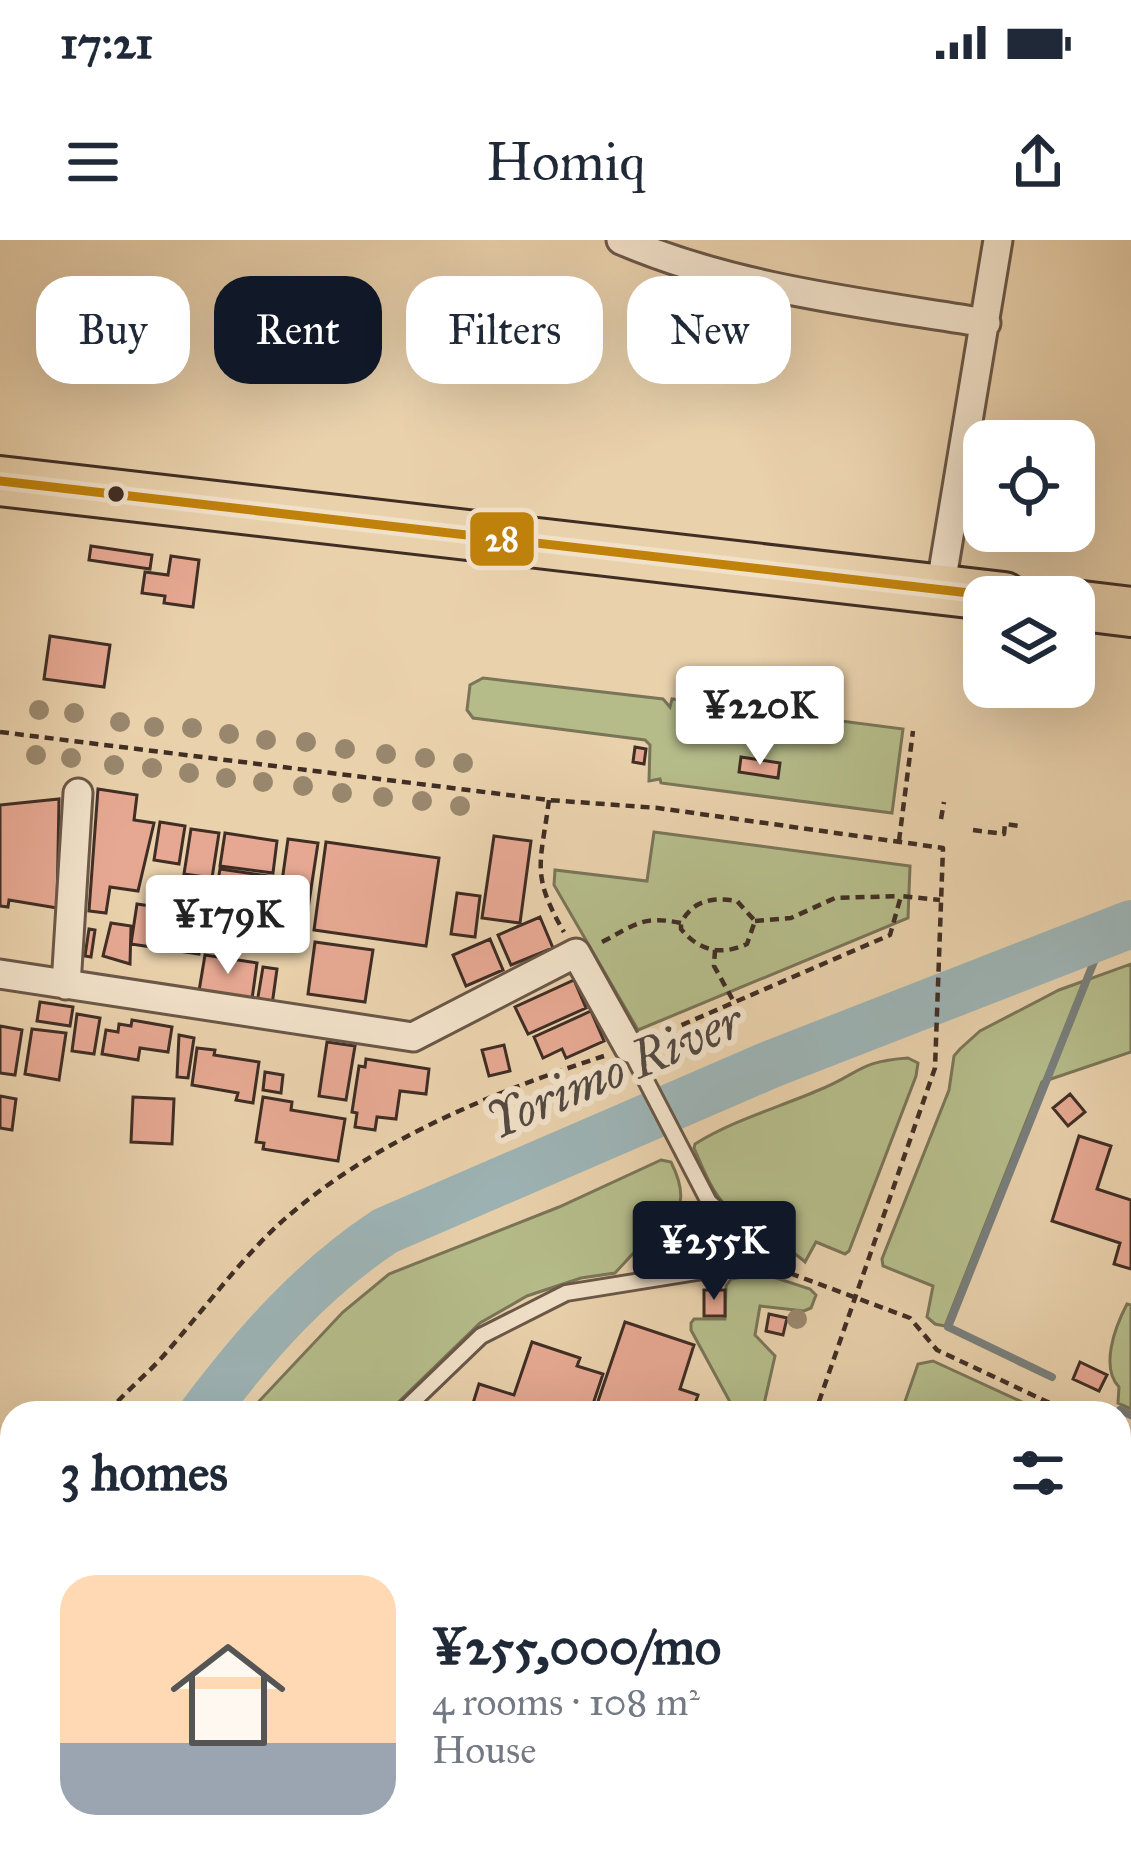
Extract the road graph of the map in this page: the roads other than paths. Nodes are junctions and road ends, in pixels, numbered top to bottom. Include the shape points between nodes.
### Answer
1 (621, 240) edge
2 (998, 240) edge
3 (986, 323) junction
4 (0, 481) edge
5 (940, 590) junction
6 (963, 593) edge
7 (1095, 608) edge
8 (1131, 612) edge
9 (78, 793) dead end
10 (0, 974) edge
11 (67, 985) junction
12 (632, 1052) joint
13 (413, 1401) edge

1 - 3 street via 799,292
2 - 3 street
3 - 5 street
4 - 5 highway
5 - 6 highway
7 - 8 highway
9 - 11 street
10 - 11 street
11 - 12 street via 413,1037 576,953
12 - 13 lane via 709,1202 747,1236 759,1262 551,1300 481,1336

